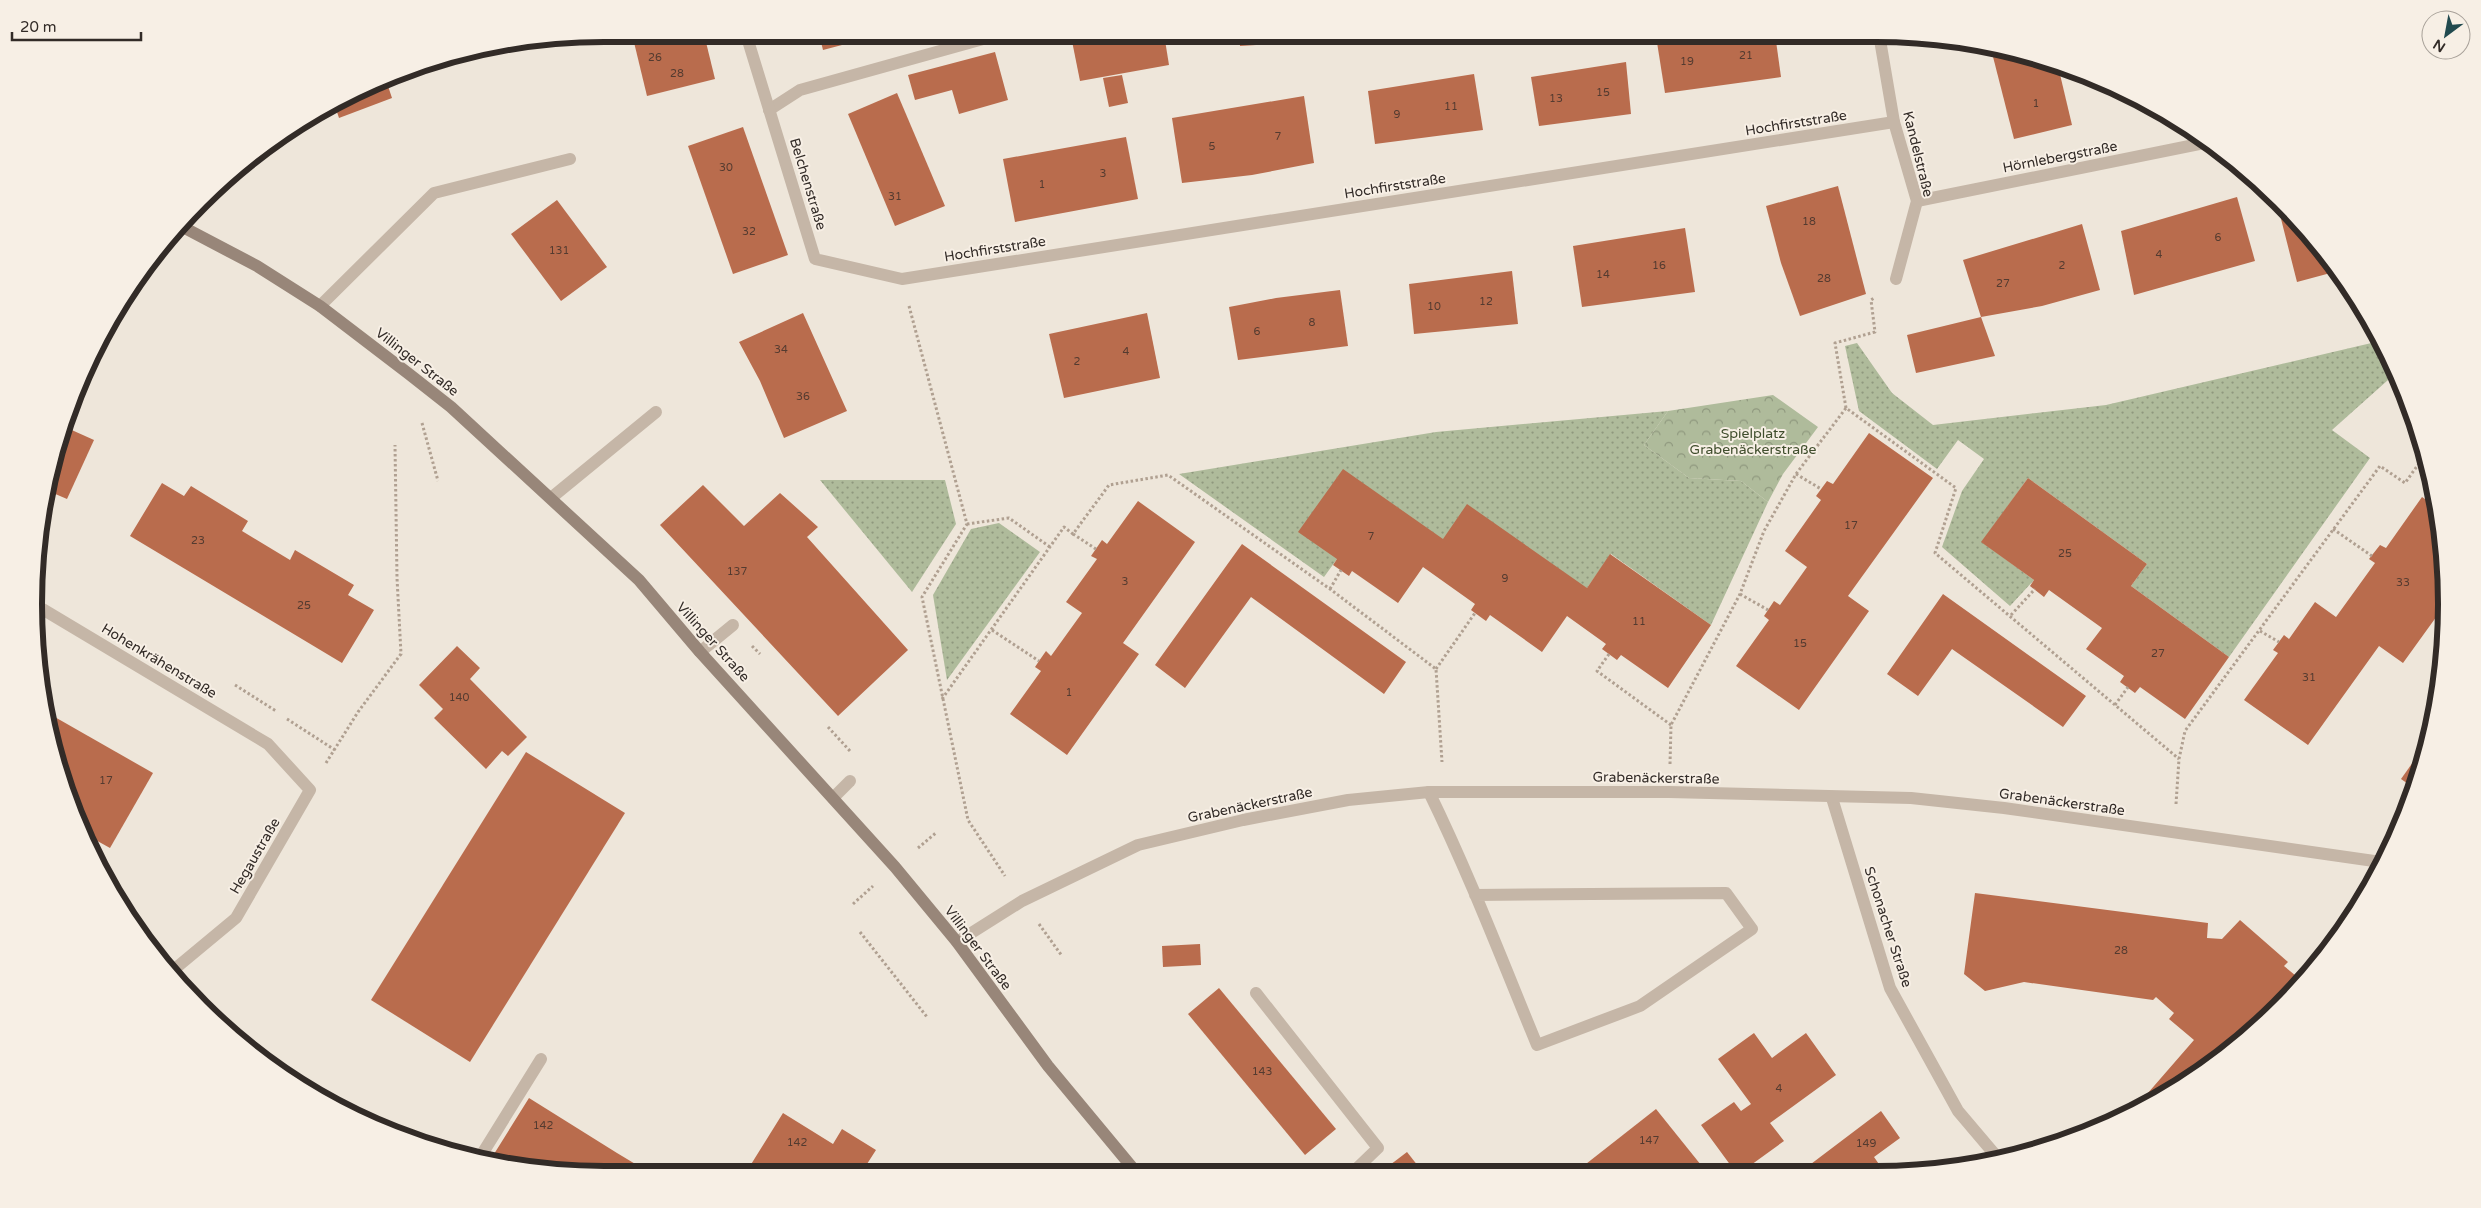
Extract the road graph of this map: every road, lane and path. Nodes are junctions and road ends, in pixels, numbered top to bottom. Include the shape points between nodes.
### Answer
1 (748, 42) edge
2 (972, 42) edge
3 (1880, 42) edge
4 (769, 110) junction
5 (1894, 122) junction
6 (2199, 144) edge
7 (570, 159) dead end
8 (1917, 201) junction
9 (187, 229) edge
10 (902, 279) junction
11 (1896, 279) joint
12 (320, 306) junction
13 (409, 374) junction
14 (1846, 408) junction
15 (656, 412) dead end
16 (395, 445) dead end
17 (2420, 462) edge
18 (1796, 474) junction
19 (438, 481) dead end
20 (1821, 489) dead end
21 (551, 498) junction
22 (967, 524) junction
23 (2333, 529) junction
24 (1073, 534) junction
25 (1050, 547) junction
26 (1096, 549) dead end
27 (2372, 556) dead end
28 (1341, 570) dead end
29 (1330, 589) junction
30 (2035, 589) dead end
31 (1740, 594) junction
32 (42, 609) edge
33 (1768, 610) dead end
34 (1475, 613) dead end
35 (2011, 615) junction
36 (733, 625) dead end
37 (992, 630) junction
38 (2260, 631) junction
39 (2279, 642) dead end
40 (700, 652) junction
41 (1609, 654) dead end
42 (1039, 661) dead end
43 (1436, 669) junction
44 (2128, 687) dead end
45 (942, 699) junction
46 (2115, 705) junction
47 (1671, 725) junction
48 (2180, 758) junction
49 (850, 781) dead end
50 (310, 790) junction
51 (1429, 792) junction
52 (1669, 792) junction
53 (1444, 793) junction
54 (834, 798) junction
55 (1832, 798) junction
56 (2173, 832) junction
57 (2376, 861) edge
58 (1475, 895) junction
59 (1022, 901) junction
60 (860, 932) dead end
61 (957, 942) junction
62 (1062, 956) dead end
63 (177, 967) edge
64 (1256, 993) dead end
65 (928, 1018) dead end
66 (541, 1060) dead end
67 (483, 1152) edge
68 (1994, 1153) edge
69 (1131, 1166) edge
70 (1359, 1166) edge

1 - 4 street, Belchenstraße
2 - 4 street via 800,90
3 - 5 street, Kandelstraße
4 - 10 street, Belchenstraße via 815,259
5 - 8 street, Kandelstraße
5 - 10 street, Hochfirststraße
6 - 8 street, Hörnlebergstraße
7 - 12 street via 434,193
8 - 11 street, Kandelstraße
9 - 12 main road, Villinger Straße via 257,266
10 - 22 path
11 - 14 path via 1871,300 1875,332 1835,343
12 - 13 main road, Villinger Straße
13 - 19 path
13 - 21 main road, Villinger Straße via 451,407
14 - 18 path
14 - 35 path via 1956,488 1935,553
15 - 21 street
16 - 50 path via 401,654 358,712
17 - 23 path via 2405,483 2380,466
18 - 20 path
18 - 31 path via 1764,531
21 - 40 main road, Villinger Straße via 639,580
22 - 25 path via 1009,518
22 - 45 path via 922,597
23 - 27 path
23 - 38 path
24 - 25 path via 1064,527
24 - 26 path
24 - 29 path via 1109,485 1168,475
25 - 37 path
28 - 29 path
29 - 43 path
30 - 35 path
31 - 33 path
31 - 47 path
32 - 50 street, Hohenkrähenstraße via 268,744
34 - 43 path
35 - 46 path
36 - 40 street
37 - 42 path
37 - 45 path
38 - 39 path
38 - 48 path via 2185,731
40 - 54 main road, Villinger Straße
41 - 47 path via 1597,671
43 - 53 path
44 - 46 path
45 - 59 path via 968,820
46 - 48 path
47 - 52 path
48 - 56 path
49 - 54 street
50 - 63 street, Hegaustraße via 236,918
51 - 53 street, Grabenäckerstraße
51 - 58 street
51 - 59 street, Grabenäckerstraße via 1339,802 1138,845
52 - 53 street, Grabenäckerstraße
52 - 55 street, Grabenäckerstraße
54 - 61 main road, Villinger Straße
55 - 56 street, Grabenäckerstraße via 1911,798
55 - 68 street, Schonacher Straße via 1890,988 1958,1111
56 - 57 street, Grabenäckerstraße
58 - 58 street via 1537,1045 1640,1006 1752,929 1726,893
59 - 61 street, Grabenäckerstraße
59 - 62 path
60 - 65 path
61 - 69 main road, Villinger Straße via 1048,1066
64 - 70 street via 1378,1148
66 - 67 street

